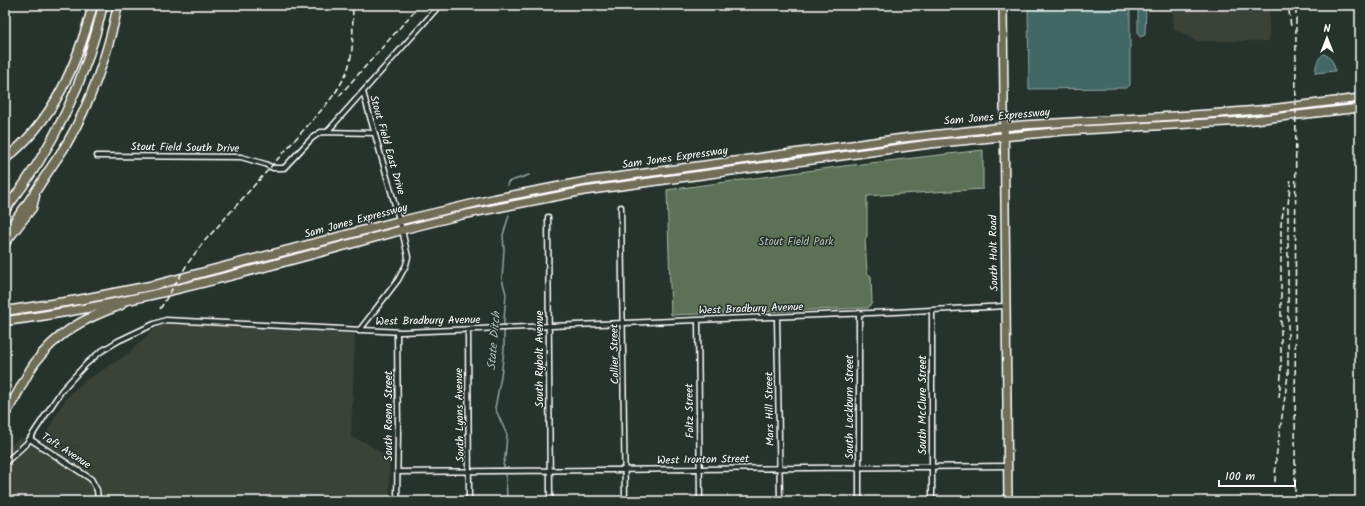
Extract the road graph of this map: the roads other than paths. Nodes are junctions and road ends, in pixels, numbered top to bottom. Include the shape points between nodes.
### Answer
1 (93, 5) edge
2 (104, 5) edge
3 (118, 5) edge
4 (440, 5) edge
5 (1003, 5) edge
6 (363, 92) junction
7 (1360, 98) edge
8 (1360, 108) edge
9 (1004, 126) junction
10 (327, 132) junction
11 (375, 133) junction
12 (1004, 136) junction
13 (97, 156) dead end
14 (5, 159) edge
15 (37, 189) junction
16 (622, 207) dead end
17 (5, 210) edge
18 (548, 217) dead end
19 (399, 221) junction
20 (402, 230) junction
21 (5, 233) edge
22 (5, 243) edge
23 (150, 295) junction
24 (1006, 306) junction
25 (932, 310) junction
26 (5, 311) edge
27 (859, 313) junction
28 (777, 317) junction
29 (698, 320) junction
30 (5, 321) edge
31 (624, 324) junction
32 (549, 326) junction
33 (468, 330) junction
34 (359, 331) junction
35 (397, 332) junction
36 (5, 414) edge
37 (30, 439) junction
38 (5, 462) edge
39 (1008, 466) junction
40 (932, 467) junction
41 (781, 468) junction
42 (859, 468) junction
43 (700, 469) junction
44 (625, 470) junction
45 (550, 471) junction
46 (398, 472) junction
47 (469, 472) junction
48 (98, 500) edge
49 (398, 501) edge
50 (469, 501) edge
51 (550, 501) edge
52 (625, 501) edge
53 (700, 501) edge
54 (780, 501) edge
55 (859, 501) edge
56 (932, 501) edge
57 (1008, 501) edge

1 - 14 highway via 75,60 58,97 36,129
2 - 17 highway via 87,61 63,119 34,170
3 - 15 highway via 105,54 86,105 65,145
4 - 6 street, Stout Field East Drive
5 - 9 main road, South Holt Road
6 - 10 street
6 - 11 street, Stout Field East Drive
7 - 9 main road, Sam Jones Expressway via 1215,114
8 - 12 main road, Sam Jones Expressway via 1245,121
9 - 12 main road, South Holt Road
9 - 19 main road, Sam Jones Expressway via 586,181 492,199
10 - 11 street
10 - 13 street, Stout Field South Drive via 314,136 284,168 276,169 241,157
11 - 19 street, Stout Field East Drive
12 - 20 main road, Sam Jones Expressway via 584,191 488,209
12 - 24 main road, South Holt Road
15 - 21 highway
15 - 22 highway via 32,208
16 - 31 street, Collier Street
18 - 32 street, South Rybolt Avenue
19 - 20 street, Stout Field East Drive
19 - 26 highway, Sam Jones Expressway via 155,285
20 - 23 highway, Sam Jones Expressway
20 - 34 street, Stout Field East Drive via 408,253 406,265 393,287
23 - 30 highway, Sam Jones Expressway via 56,314
23 - 36 highway via 86,319 56,339 34,364
24 - 25 street, West Bradbury Avenue
24 - 39 main road, South Holt Road
25 - 27 street, West Bradbury Avenue
25 - 40 street, South McClure Street
27 - 28 street, West Bradbury Avenue
27 - 42 street, South Lockburn Street
28 - 29 street, West Bradbury Avenue
28 - 41 street, Mars Hill Street
29 - 31 street, West Bradbury Avenue
29 - 43 street, Foltz Street
31 - 32 street, West Bradbury Avenue
31 - 44 street, Collier Street
32 - 33 street, West Bradbury Avenue
32 - 45 street, South Rybolt Avenue
33 - 35 street, West Bradbury Avenue
33 - 47 street, South Lyons Avenue
34 - 35 street, West Bradbury Avenue
34 - 37 street, West Bradbury Avenue via 172,320 158,322 108,347 79,370 62,390
35 - 46 street, South Roena Street
37 - 38 street, West Bradbury Avenue via 18,453
37 - 48 street, Taft Avenue via 91,479 97,490
39 - 40 street, West Ironton Street
39 - 57 main road, South Holt Road
40 - 42 street, West Ironton Street
40 - 56 street, South McClure Street
41 - 42 street, West Ironton Street
41 - 43 street, West Ironton Street
41 - 54 street, Mars Hill Street
42 - 55 street, South Lockburn Street
43 - 44 street, West Ironton Street
43 - 53 street, Foltz Street
44 - 45 street, West Ironton Street
44 - 52 street, Collier Street
45 - 47 street, West Ironton Street
45 - 51 street, South Rybolt Avenue
46 - 47 street, West Ironton Street
46 - 49 street, South Roena Street
47 - 50 street, South Lyons Avenue

